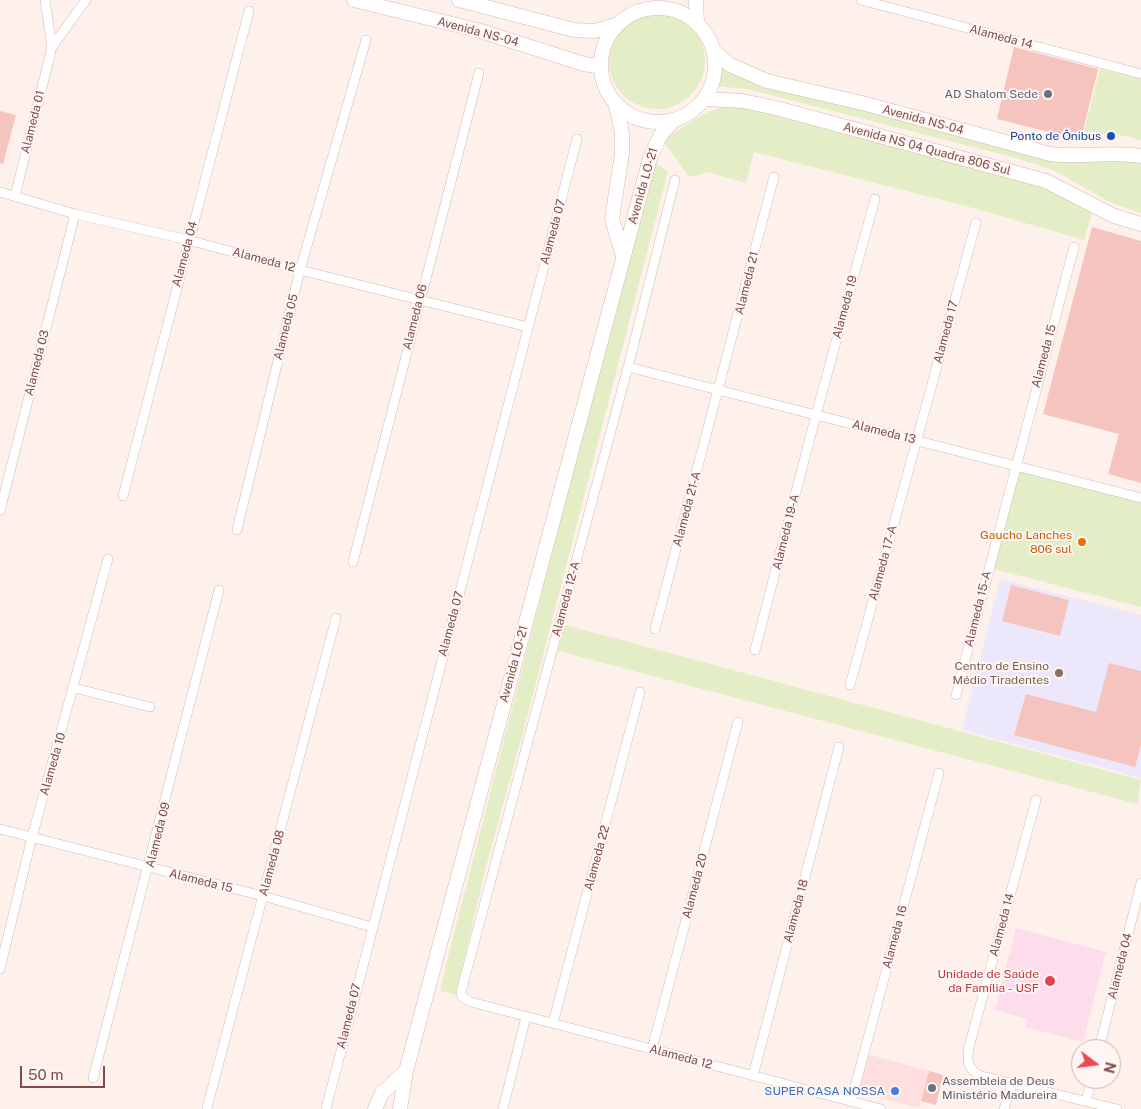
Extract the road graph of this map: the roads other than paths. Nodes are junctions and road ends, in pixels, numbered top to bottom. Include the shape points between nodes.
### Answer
1 (45, 0) edge
2 (86, 0) edge
3 (354, 0) edge
4 (459, 0) edge
5 (696, 0) edge
6 (861, 0) edge
7 (654, 4) edge
8 (249, 11) dead end
9 (697, 22) junction
10 (619, 24) junction
11 (366, 40) dead end
12 (52, 47) junction
13 (714, 50) junction
14 (601, 67) junction
15 (479, 73) dead end
16 (1141, 74) edge
17 (705, 99) junction
18 (616, 105) junction
19 (673, 121) junction
20 (577, 139) dead end
21 (1141, 156) edge
22 (774, 177) dead end
23 (674, 180) dead end
24 (0, 192) edge
25 (14, 196) junction
26 (875, 199) dead end
27 (75, 214) junction
28 (976, 223) dead end
29 (1141, 224) edge
30 (188, 240) junction
31 (1074, 246) dead end
32 (623, 256) junction
33 (300, 270) junction
34 (419, 298) junction
35 (528, 327) junction
36 (628, 367) junction
37 (720, 389) junction
38 (816, 415) junction
39 (917, 441) junction
40 (1015, 465) junction
41 (123, 496) dead end
42 (1141, 498) edge
43 (0, 511) edge
44 (237, 530) dead end
45 (108, 559) dead end
46 (353, 562) dead end
47 (219, 590) dead end
48 (336, 618) dead end
49 (654, 629) dead end
50 (756, 650) dead end
51 (850, 686) dead end
52 (74, 688) junction
53 (640, 692) dead end
54 (956, 694) dead end
55 (150, 707) dead end
56 (738, 722) dead end
57 (839, 747) dead end
58 (940, 772) dead end
59 (1036, 800) dead end
60 (0, 829) edge
61 (32, 837) junction
62 (149, 868) junction
63 (1141, 883) edge
64 (263, 896) junction
65 (372, 927) junction
66 (0, 969) edge
67 (481, 1005) joint
68 (526, 1017) junction
69 (553, 1023) junction
70 (1102, 1039) edge
71 (652, 1049) junction
72 (406, 1071) junction
73 (754, 1076) junction
74 (93, 1078) dead end
75 (1012, 1083) junction
76 (1089, 1089) edge
77 (1086, 1101) junction
78 (851, 1102) junction
79 (208, 1108) edge
80 (326, 1109) edge
81 (375, 1109) edge
82 (400, 1109) edge
83 (503, 1109) edge
84 (881, 1109) edge
85 (1004, 1109) edge
86 (1117, 1109) edge

1 - 12 street
2 - 12 street
3 - 14 street, Avenida NS-04 via 477,30
4 - 10 street via 574,30 595,31
5 - 9 street
6 - 16 street, Alameda 14
7 - 9 street
7 - 10 street
8 - 30 street, Alameda 04
9 - 13 street
10 - 14 street via 605,44
11 - 33 street, Alameda 05
12 - 25 street, Alameda 01
13 - 17 street via 713,84
13 - 21 street, Avenida NS-04 via 730,65 767,81 1050,154
14 - 18 street via 605,87
15 - 34 street, Alameda 06
17 - 19 street via 691,113
17 - 29 street, Avenida NS 04 Quadra 806 Sul via 743,101 780,109 1024,174 1065,190 1114,216
18 - 19 street via 633,117 653,123
18 - 32 street, Avenida LO-21 via 622,153 612,219
19 - 32 street, Avenida LO-21 via 654,144
20 - 35 street, Alameda 07
22 - 37 street, Alameda 21
23 - 36 street, Alameda 12-A
24 - 25 street, Alameda 12
25 - 27 street, Alameda 12
26 - 38 street, Alameda 19
27 - 30 street, Alameda 12
27 - 43 street, Alameda 03
28 - 39 street, Alameda 17
30 - 33 street, Alameda 12
30 - 41 street, Alameda 04
31 - 40 street, Alameda 15
32 - 72 street, Avenida LO-21
33 - 34 street, Alameda 12
33 - 44 street, Alameda 05
34 - 35 street, Alameda 12
34 - 46 street, Alameda 06
35 - 65 street, Alameda 07
36 - 37 street, Alameda 13
36 - 67 street, Alameda 12-A via 462,986 462,997
37 - 38 street, Alameda 13
37 - 49 street, Alameda 21-A
38 - 39 street, Alameda 13
38 - 50 street, Alameda 19-A
39 - 40 street, Alameda 13
39 - 51 street, Alameda 17-A
40 - 42 street, Alameda 13
40 - 54 street, Alameda 15-A
45 - 52 street, Alameda 10
47 - 62 street, Alameda 09
48 - 64 street, Alameda 08
52 - 55 street
52 - 61 street, Alameda 10
53 - 69 street, Alameda 22
56 - 71 street, Alameda 20
57 - 73 street, Alameda 18
58 - 78 street, Alameda 16
59 - 75 street, Alameda 14 via 969,1047 970,1070
60 - 61 street, Alameda 15
61 - 62 street, Alameda 15
61 - 66 street, Alameda 10
62 - 64 street, Alameda 15
62 - 74 street, Alameda 09
63 - 70 street, Alameda 04
64 - 65 street, Alameda 15
64 - 79 street, Alameda 08
65 - 80 street, Alameda 07
67 - 68 street, Alameda 12
68 - 69 street, Alameda 12
68 - 83 street
69 - 71 street, Alameda 12
71 - 73 street, Alameda 12
72 - 81 street via 382,1093
72 - 82 street, Avenida LO-21
73 - 78 street, Alameda 12
75 - 77 street
75 - 85 street
76 - 77 street
77 - 86 street
78 - 84 street, Alameda 12

